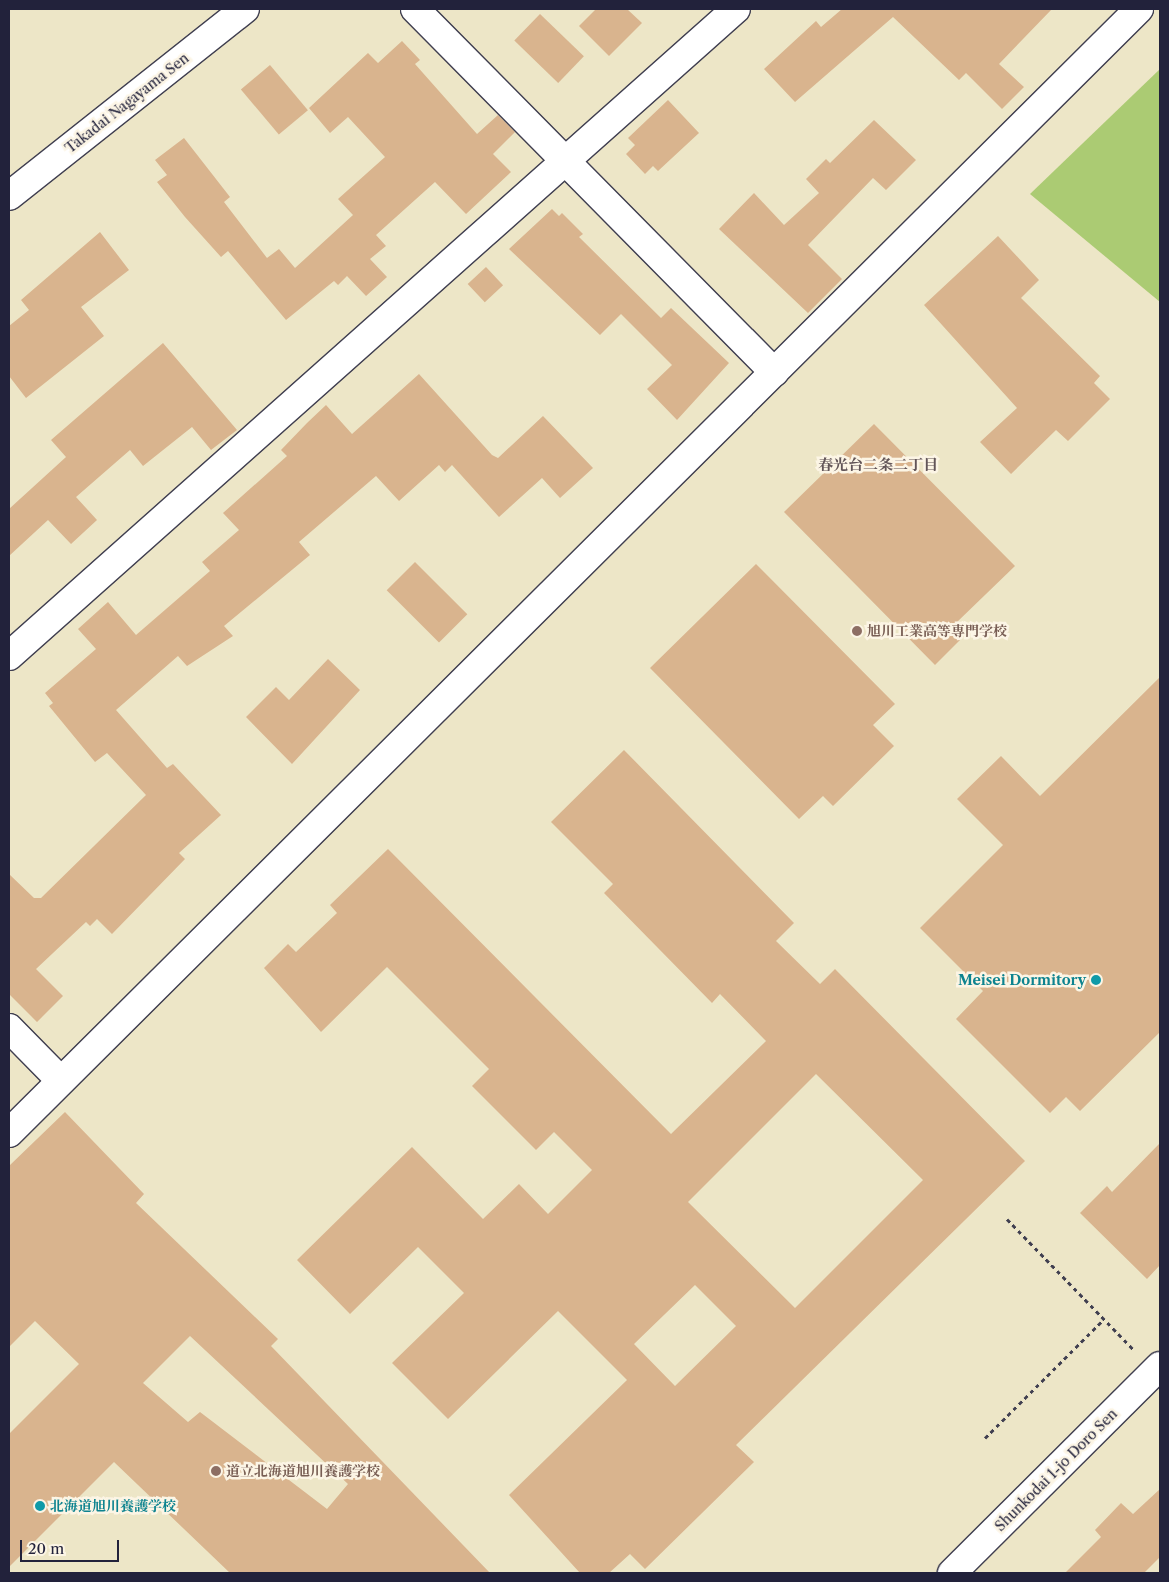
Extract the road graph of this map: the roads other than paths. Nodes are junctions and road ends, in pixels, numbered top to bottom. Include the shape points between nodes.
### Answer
1 (245, 9) edge
2 (415, 9) edge
3 (736, 9) edge
4 (1139, 9) edge
5 (566, 161) junction
6 (9, 196) edge
7 (774, 372) junction
8 (9, 656) edge
9 (9, 1028) edge
10 (61, 1081) junction
11 (9, 1133) edge
12 (1160, 1366) edge
13 (952, 1573) edge

1 - 6 street, Takadai Nagayama Sen
2 - 5 street
3 - 5 street
4 - 7 street
5 - 7 street
5 - 8 street
7 - 10 street
9 - 10 street
10 - 11 street
12 - 13 street, Shunkodai 1-jo Doro Sen

